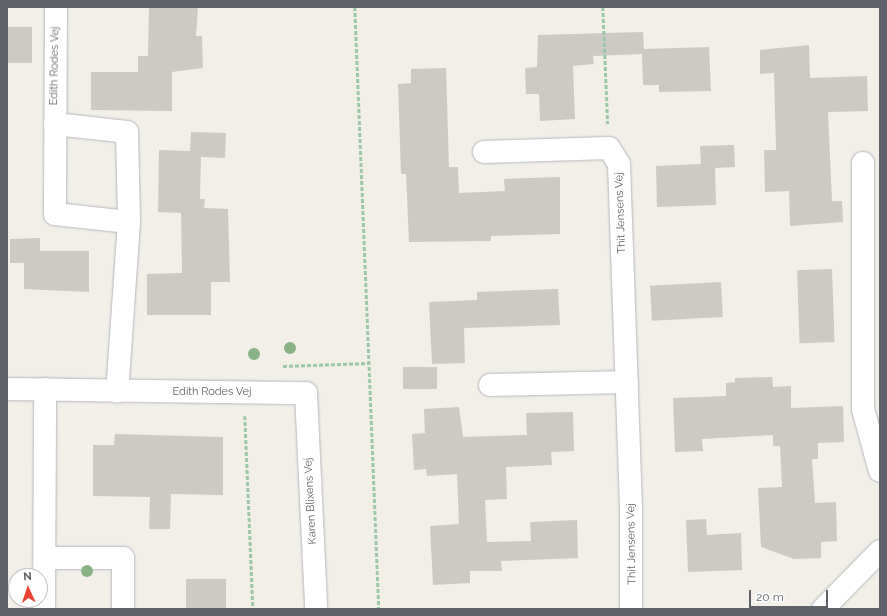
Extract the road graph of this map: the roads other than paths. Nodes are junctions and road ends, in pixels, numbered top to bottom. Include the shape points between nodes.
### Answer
1 (56, 7) edge
2 (55, 124) junction
3 (484, 152) dead end
4 (863, 163) dead end
5 (129, 222) junction
6 (627, 382) junction
7 (490, 385) dead end
8 (7, 389) edge
9 (45, 389) junction
10 (117, 392) junction
11 (306, 393) joint
12 (880, 471) edge
13 (880, 551) edge
14 (45, 558) junction
15 (44, 609) edge
16 (123, 609) edge
17 (316, 609) edge
18 (630, 609) edge
19 (823, 609) edge

1 - 2 street, Edith Rodes Vej
2 - 5 street via 127,132
2 - 5 street, Edith Rodes Vej via 55,214
3 - 6 street, Thit Jensens Vej via 609,148 619,164
4 - 12 street via 863,409
5 - 10 street
6 - 7 street
6 - 18 street, Thit Jensens Vej
8 - 9 street, Edith Rodes Vej
9 - 10 street, Edith Rodes Vej
9 - 14 street
10 - 11 street, Edith Rodes Vej
11 - 17 street, Karen Blixens Vej
13 - 19 street
14 - 15 street
14 - 16 street via 123,558

